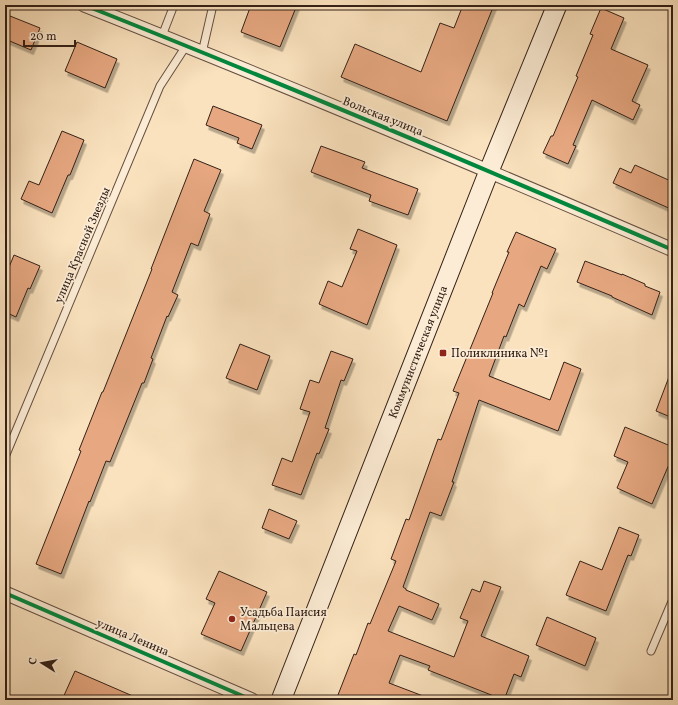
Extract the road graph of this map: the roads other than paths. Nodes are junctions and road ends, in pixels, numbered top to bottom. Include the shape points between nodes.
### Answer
1 (84, 5) edge
2 (174, 5) edge
3 (213, 5) edge
4 (557, 5) edge
5 (162, 36) junction
6 (186, 46) junction
7 (202, 52) junction
8 (489, 171) junction
9 (673, 250) edge
10 (5, 457) edge
11 (5, 593) edge
12 (673, 599) edge
13 (651, 651) dead end
14 (252, 700) edge
15 (281, 700) edge

1 - 5 street, Вольская улица
2 - 5 lane
3 - 7 lane
4 - 8 main road, Коммунистическая улица
5 - 6 street, Вольская улица
6 - 7 street, Вольская улица
6 - 10 lane, улица Красной Звезды via 160,86
7 - 8 street, Вольская улица
8 - 9 street, Вольская улица
8 - 15 main road, Коммунистическая улица
11 - 14 street, улица Ленина
12 - 13 lane

